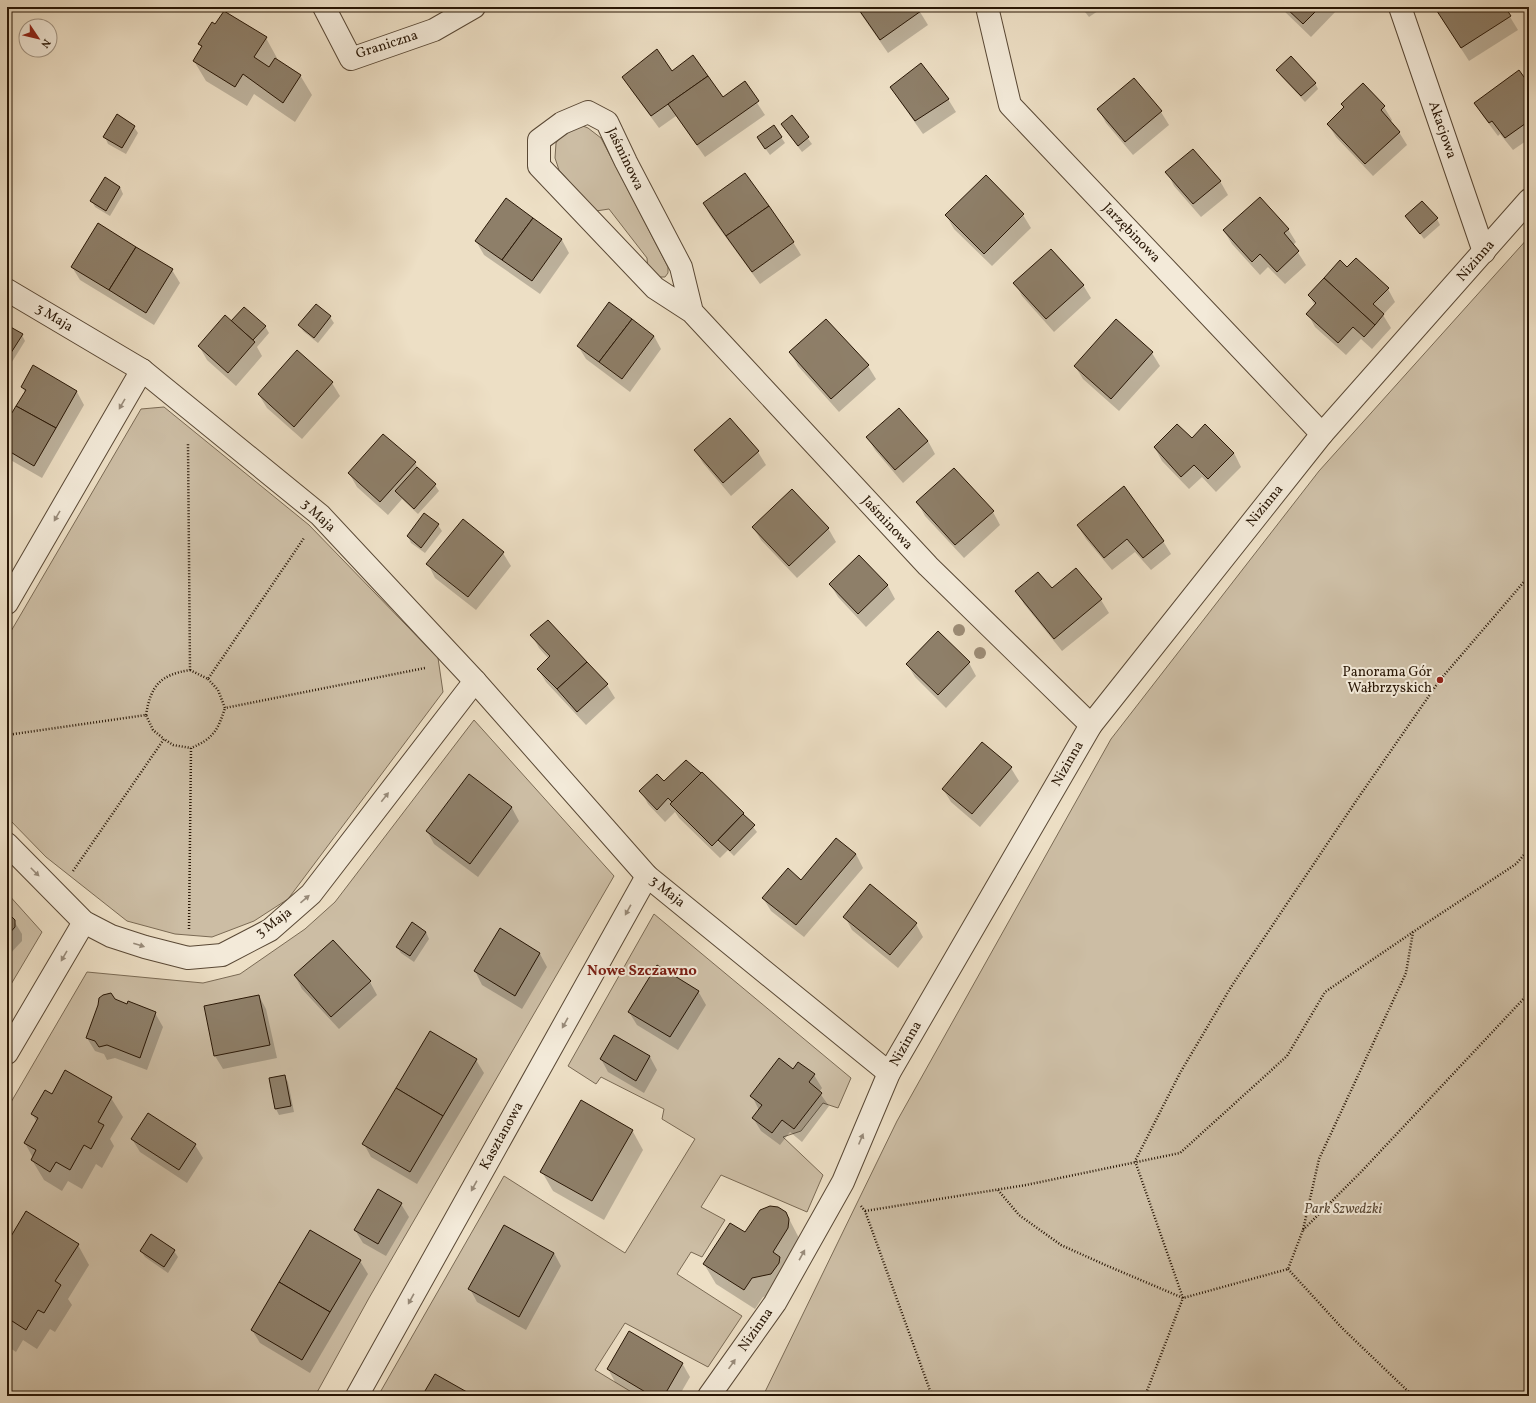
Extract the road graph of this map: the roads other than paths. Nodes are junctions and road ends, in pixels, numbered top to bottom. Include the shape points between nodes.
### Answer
1 (324, 7) edge
2 (474, 7) edge
3 (987, 7) edge
4 (1400, 7) edge
5 (1529, 200) edge
6 (1484, 252) junction
7 (7, 290) edge
8 (692, 312) junction
9 (142, 370) junction
10 (1322, 434) junction
11 (7, 603) edge
12 (475, 681) junction
13 (1090, 725) junction
14 (7, 844) edge
15 (647, 876) junction
16 (84, 922) junction
17 (7, 1053) edge
18 (889, 1073) junction
19 (357, 1396) edge
20 (709, 1396) edge

1 - 2 street, Graniczna via 351,59 434,30
3 - 10 street, Jarzębinowa via 1010,105
4 - 6 street, Akacjowa
5 - 6 street, Nizinna
6 - 10 street, Nizinna
7 - 9 street, 3 Maja
8 - 8 street, Jaśminowa via 655,288 539,166 538,140 562,123 588,112 607,122 681,267
8 - 13 street, Jaśminowa via 928,566
9 -> 11 street
9 - 12 street, 3 Maja via 320,515
10 - 13 street, Nizinna
12 - 15 street, 3 Maja
16 -> 12 street, 3 Maja via 111,936 188,958 222,955 270,930 311,894
13 - 18 street, Nizinna
14 -> 16 street, 3 Maja
15 - 18 street, 3 Maja
15 -> 19 street, Kasztanowa
16 -> 17 street
20 -> 18 street, Nizinna via 775,1303 843,1182

